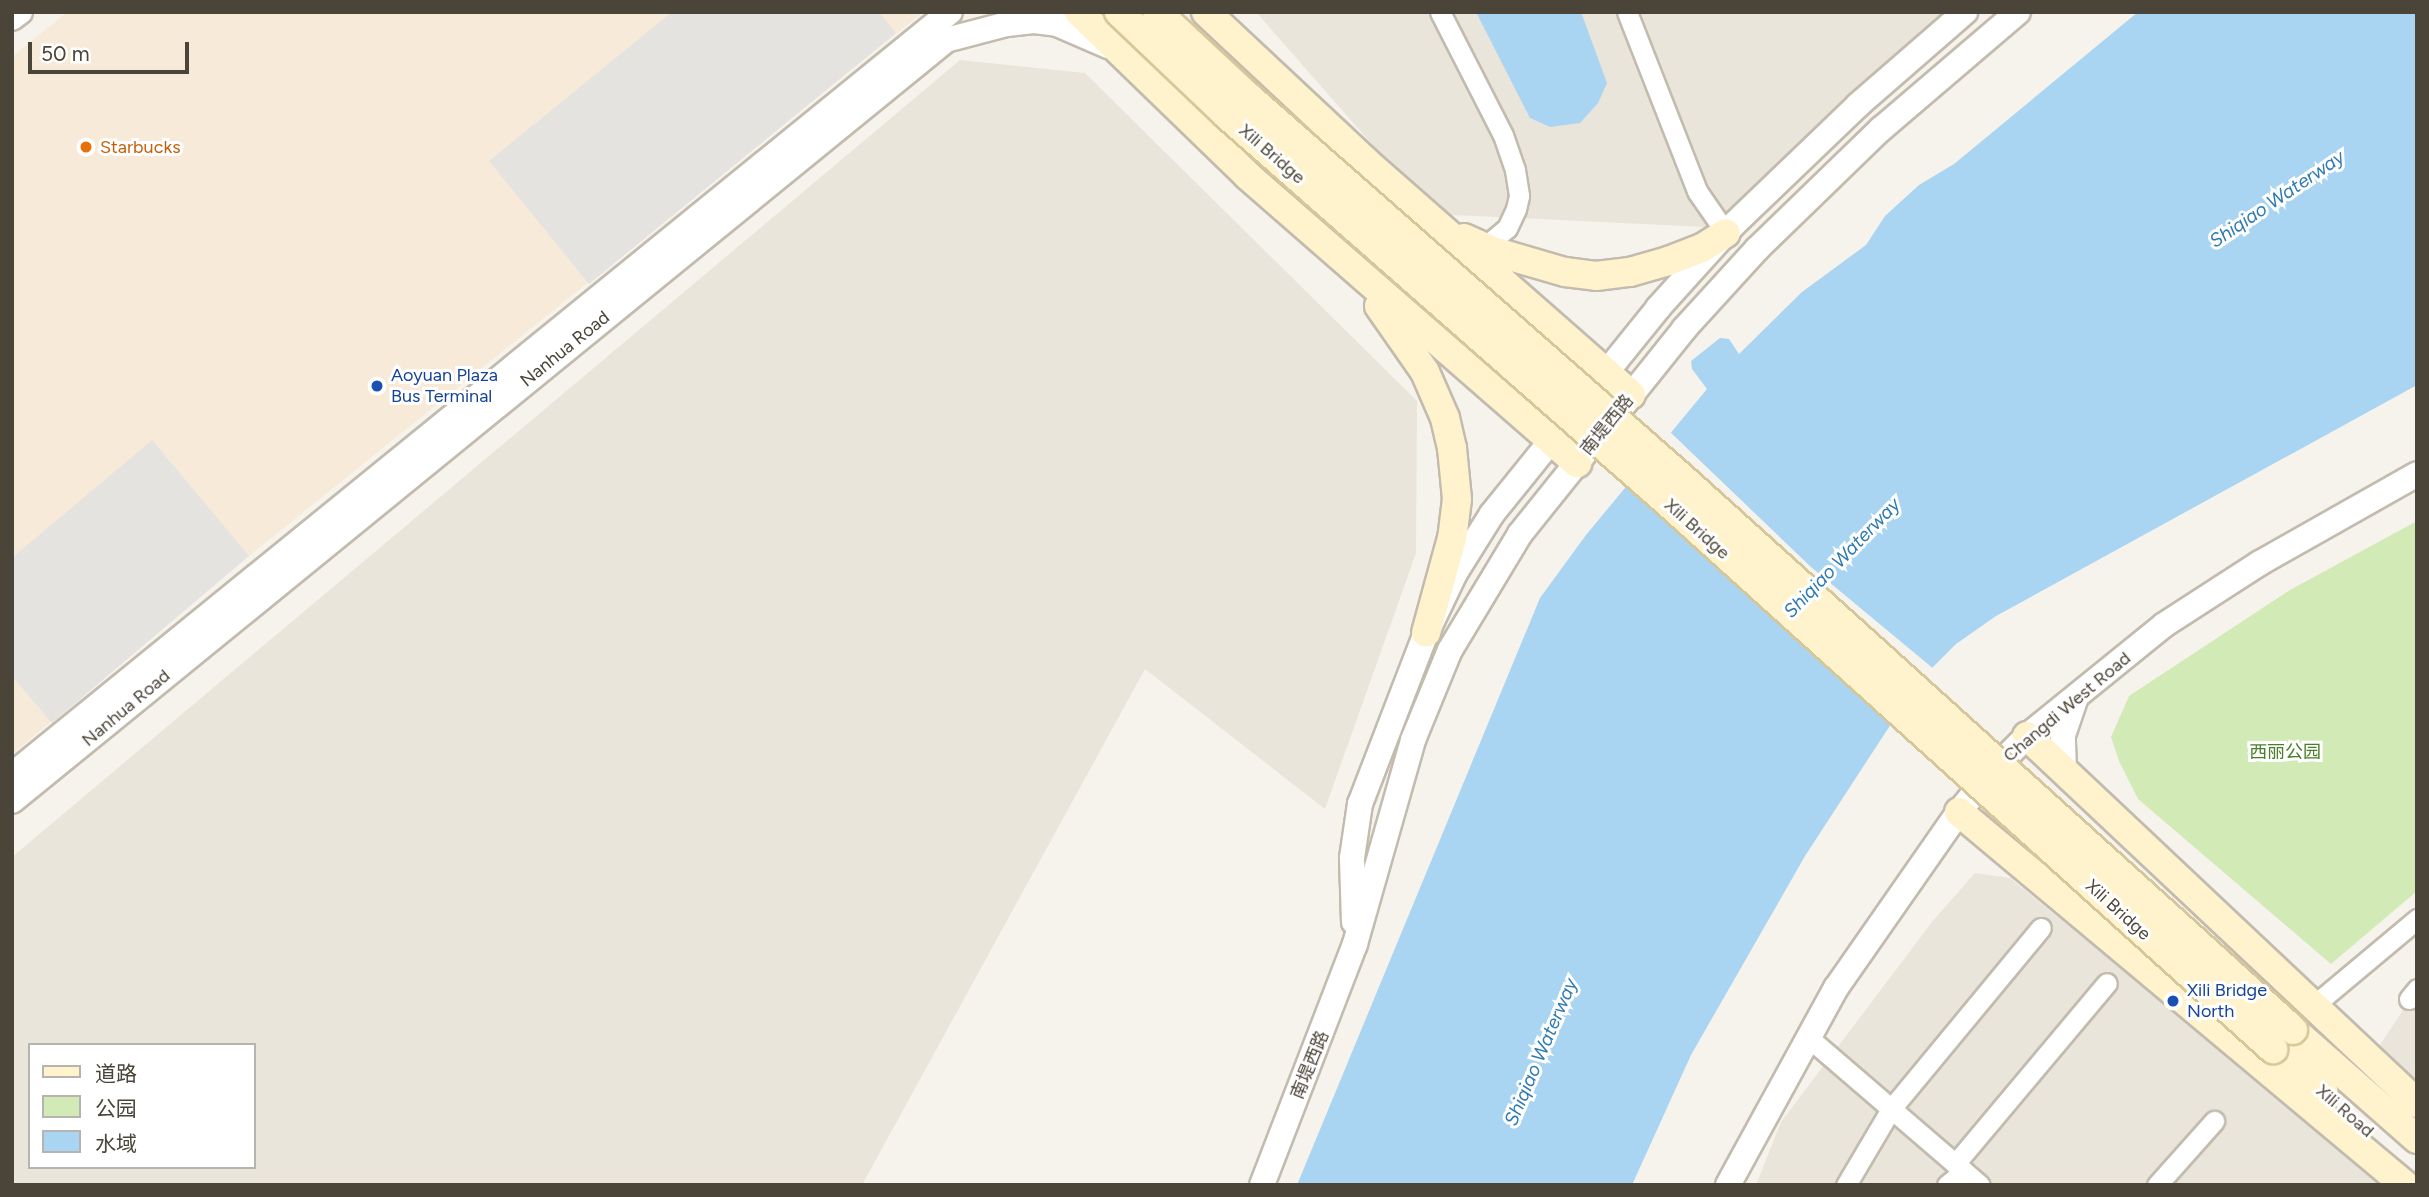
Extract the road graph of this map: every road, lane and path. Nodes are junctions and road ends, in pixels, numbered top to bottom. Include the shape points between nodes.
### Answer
1 (20, 12) edge
2 (950, 12) edge
3 (1079, 12) edge
4 (1119, 12) edge
5 (1157, 12) edge
6 (1206, 12) edge
7 (1440, 12) edge
8 (1627, 12) edge
9 (1965, 12) edge
10 (2018, 12) edge
11 (12, 19) edge
12 (1118, 53) junction
13 (1428, 217) junction
14 (1726, 233) junction
15 (1485, 247) junction
16 (1336, 252) junction
17 (1605, 374) junction
18 (1631, 395) junction
19 (1552, 440) junction
20 (1577, 463) junction
21 (2417, 474) edge
22 (1426, 633) junction
23 (2074, 701) junction
24 (2027, 737) junction
25 (2064, 771) junction
26 (12, 775) edge
27 (12, 802) edge
28 (1959, 812) junction
29 (2417, 919) edge
30 (2041, 928) dead end
31 (1355, 944) junction
32 (2106, 984) dead end
33 (2313, 1006) junction
34 (1809, 1038) junction
35 (2283, 1039) junction
36 (2417, 1103) edge
37 (1891, 1109) junction
38 (2214, 1121) dead end
39 (2417, 1139) edge
40 (1960, 1167) junction
41 (2417, 1173) edge
42 (1262, 1185) edge
43 (1728, 1185) edge
44 (1846, 1185) edge
45 (1947, 1185) edge
46 (1980, 1185) edge
47 (2157, 1185) edge
48 (2405, 1185) edge

1 - 11 street
2 - 26 street, Nanhua Road
3 - 12 main road
4 - 35 main road, Xili Bridge, bridge via 1227,116
5 - 35 main road, Xili Bridge, bridge via 1683,479
6 - 13 main road
7 - 15 street via 1503,135 1515,170 1516,209 1507,228
8 - 14 street via 1697,191
9 - 14 street, 南堤西路 via 1858,105
10 - 18 street, 南堤西路 via 1881,129 1776,230 1684,329
12 - 16 main road
12 - 27 street, Nanhua Road via 1057,23 1034,21 946,40
13 - 15 main road
13 - 17 main road
14 - 15 main road via 1668,261 1596,276 1565,272
14 - 17 street, 南堤西路
16 - 19 main road
16 - 22 main road via 1395,326 1425,372 1445,418 1452,448 1455,512
17 - 18 main road
17 - 19 street, 南堤西路
18 - 20 street, 南堤西路
19 - 20 main road
19 - 22 street, 南堤西路 via 1492,514 1455,573
20 - 31 street, 南堤西路 via 1520,534 1450,650 1413,740
21 - 23 street, Changdi West Road via 2260,563 2164,625
22 - 31 street, 南堤西路 via 1360,804 1352,858
23 - 24 street, Changdi West Road
23 - 25 street via 2063,735
24 - 25 main road
24 - 28 street, Changdi West Road
25 - 33 main road
28 - 34 street, Changdi West Road via 1836,988
28 - 48 main road
29 - 33 street
30 - 37 street
31 - 42 street, 南堤西路
32 - 40 street
33 - 36 main road
34 - 37 street
34 - 43 street, Changdi West Road
35 - 39 main road, Xili Road
35 - 41 main road, Xili Road
37 - 40 street
37 - 44 street
38 - 47 street
40 - 45 street
40 - 46 street

